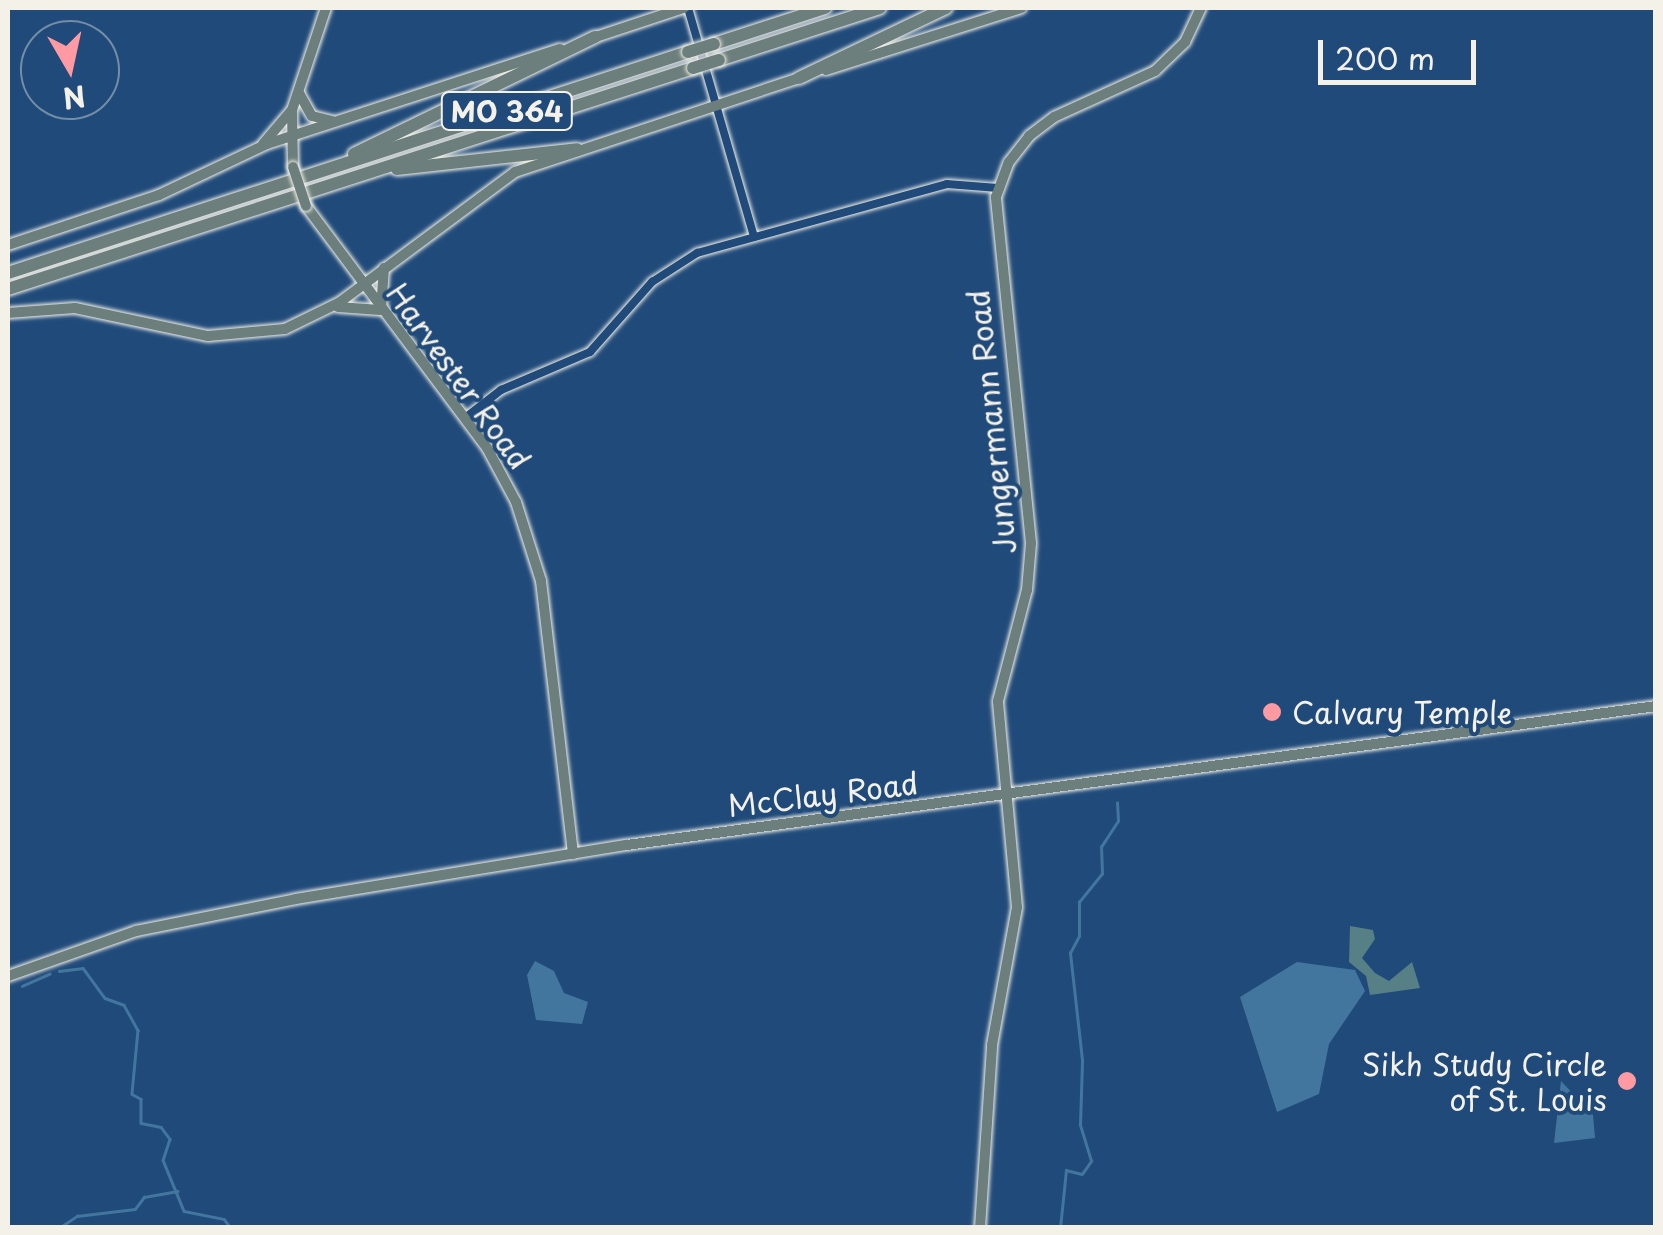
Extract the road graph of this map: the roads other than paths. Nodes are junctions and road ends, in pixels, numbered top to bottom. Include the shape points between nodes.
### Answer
1 (326, 8) edge
2 (686, 8) edge
3 (825, 8) edge
4 (880, 8) edge
5 (946, 8) edge
6 (1021, 8) edge
7 (1201, 8) edge
8 (595, 38) junction
9 (799, 78) junction
10 (297, 88) junction
11 (717, 104) junction
12 (292, 110) junction
13 (341, 121) junction
14 (290, 137) junction
15 (261, 146) junction
16 (577, 149) junction
17 (326, 170) junction
18 (370, 172) junction
19 (998, 188) junction
20 (754, 237) junction
21 (8, 245) edge
22 (384, 268) junction
23 (8, 273) edge
24 (362, 285) junction
25 (8, 290) edge
26 (330, 309) junction
27 (381, 310) junction
28 (8, 312) edge
29 (465, 418) junction
30 (1656, 706) edge
31 (1005, 796) junction
32 (573, 854) junction
33 (8, 976) edge
34 (980, 1228) edge

1 - 10 main road, Harvester Road
2 - 8 main road
2 - 11 street
3 - 17 highway, MO 364, bridge
4 - 18 highway, MO 364, bridge
5 - 9 highway
6 - 9 main road
7 - 19 main road via 1185,42 1155,71 1034,131
8 - 13 main road
8 - 17 highway
9 - 11 main road
10 - 12 main road, Harvester Road
10 - 13 main road via 312,116
11 - 16 main road
11 - 20 street
12 - 14 main road, Harvester Road
12 - 15 main road
13 - 14 main road
14 - 15 main road
14 - 24 main road, Harvester Road, bridge via 306,206
15 - 21 main road via 159,195
16 - 18 highway
16 - 22 main road via 500,180
17 - 23 highway, MO 364
18 - 25 highway, MO 364
19 - 20 street via 947,184
19 - 31 main road, Jungermann Road via 995,228 1031,542 1027,590 998,702
20 - 29 street via 671,268 598,346 502,390
22 - 24 main road
22 - 27 main road
24 - 26 main road
24 - 27 main road, Harvester Road
26 - 27 main road via 355,304
26 - 28 main road via 285,329 227,337 74,308
27 - 29 main road, Harvester Road
29 - 32 main road, Harvester Road via 503,474 536,562
30 - 31 main road, McClay Road
31 - 32 main road, McClay Road
31 - 34 main road, Jungermann Road via 1017,908 992,1046
32 - 33 main road, McClay Road via 214,913 76,948

